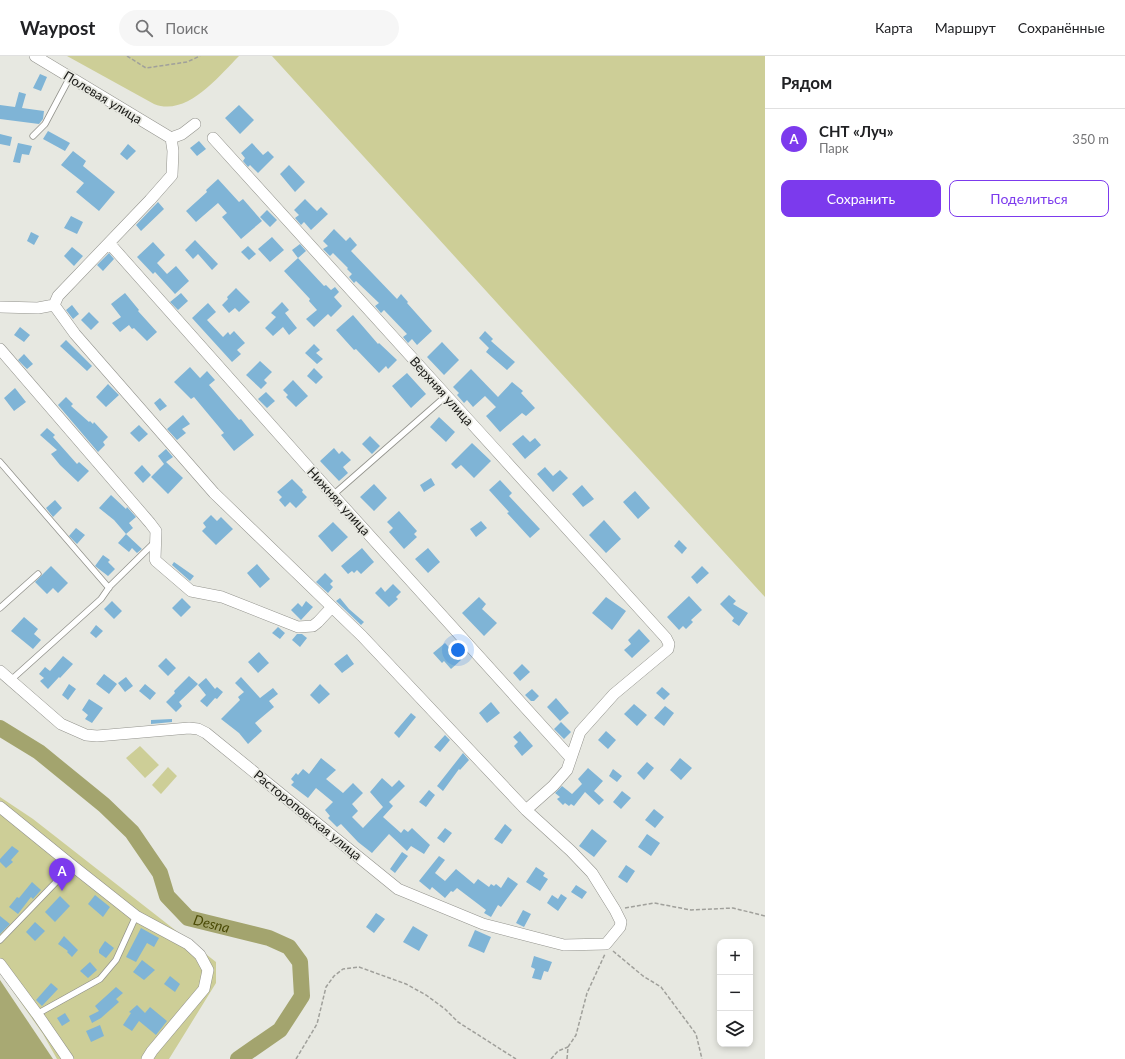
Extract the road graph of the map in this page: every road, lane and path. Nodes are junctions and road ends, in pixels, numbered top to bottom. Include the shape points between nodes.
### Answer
1 (36, 56) edge
2 (127, 56) edge
3 (200, 56) edge
4 (70, 77) junction
5 (195, 124) dead end
6 (33, 136) dead end
7 (171, 138) junction
8 (214, 138) dead end
9 (109, 243) junction
10 (54, 305) junction
11 (0, 307) edge
12 (0, 349) edge
13 (446, 396) junction
14 (0, 462) edge
15 (333, 495) junction
16 (156, 540) junction
17 (38, 574) dead end
18 (109, 588) junction
19 (332, 607) junction
20 (0, 608) edge
21 (0, 671) edge
22 (11, 680) junction
23 (570, 757) junction
24 (0, 807) edge
25 (526, 810) junction
26 (69, 863) junction
27 (615, 910) junction
28 (136, 916) junction
29 (765, 916) edge
30 (0, 940) edge
31 (606, 944) junction
32 (0, 964) edge
33 (37, 1014) junction
34 (568, 1047) junction
35 (68, 1059) edge
36 (147, 1059) edge
37 (296, 1059) edge
38 (516, 1059) edge
39 (551, 1059) edge
40 (567, 1059) edge
41 (702, 1059) edge

1 - 4 street, Полевая улица
2 - 3 path via 146,68 187,62
4 - 6 lane via 45,124
4 - 7 street, Полевая улица
5 - 7 street via 182,134
7 - 9 street via 172,175
8 - 13 street, Верхняя улица
9 - 10 street via 58,296
9 - 15 street, Нижняя улица
10 - 11 street via 38,308
10 - 19 street via 75,334 214,493
12 - 16 street via 150,523 156,531
13 - 15 lane
13 - 23 street, Верхняя улица via 669,644 668,650 614,694 580,732
14 - 18 lane
15 - 23 street, Нижняя улица
16 - 18 lane
16 - 19 street via 156,561 192,591 222,597 298,627 312,626
17 - 20 lane
18 - 22 lane
19 - 25 street
21 - 22 street, Растороповская улица
22 - 31 street, Растороповская улица via 61,724 86,735 189,728 206,733 398,889 483,924 564,945
23 - 25 street via 567,770
24 - 26 street
25 - 27 street via 592,873
26 - 28 street
26 - 30 lane via 58,880
27 - 29 path via 654,903 691,910 733,908
27 - 31 street via 621,922 620,927
28 - 33 lane via 116,960 100,979
28 - 36 street via 188,944 200,955 208,970 204,990
31 - 34 path via 605,956 587,993 576,1035
31 - 41 path via 643,976 661,986 696,1034
32 - 33 street
33 - 35 street
34 - 39 path via 558,1051
34 - 40 path
37 - 38 path via 318,1024 326,987 343,969 359,967 406,984 426,995 458,1022

